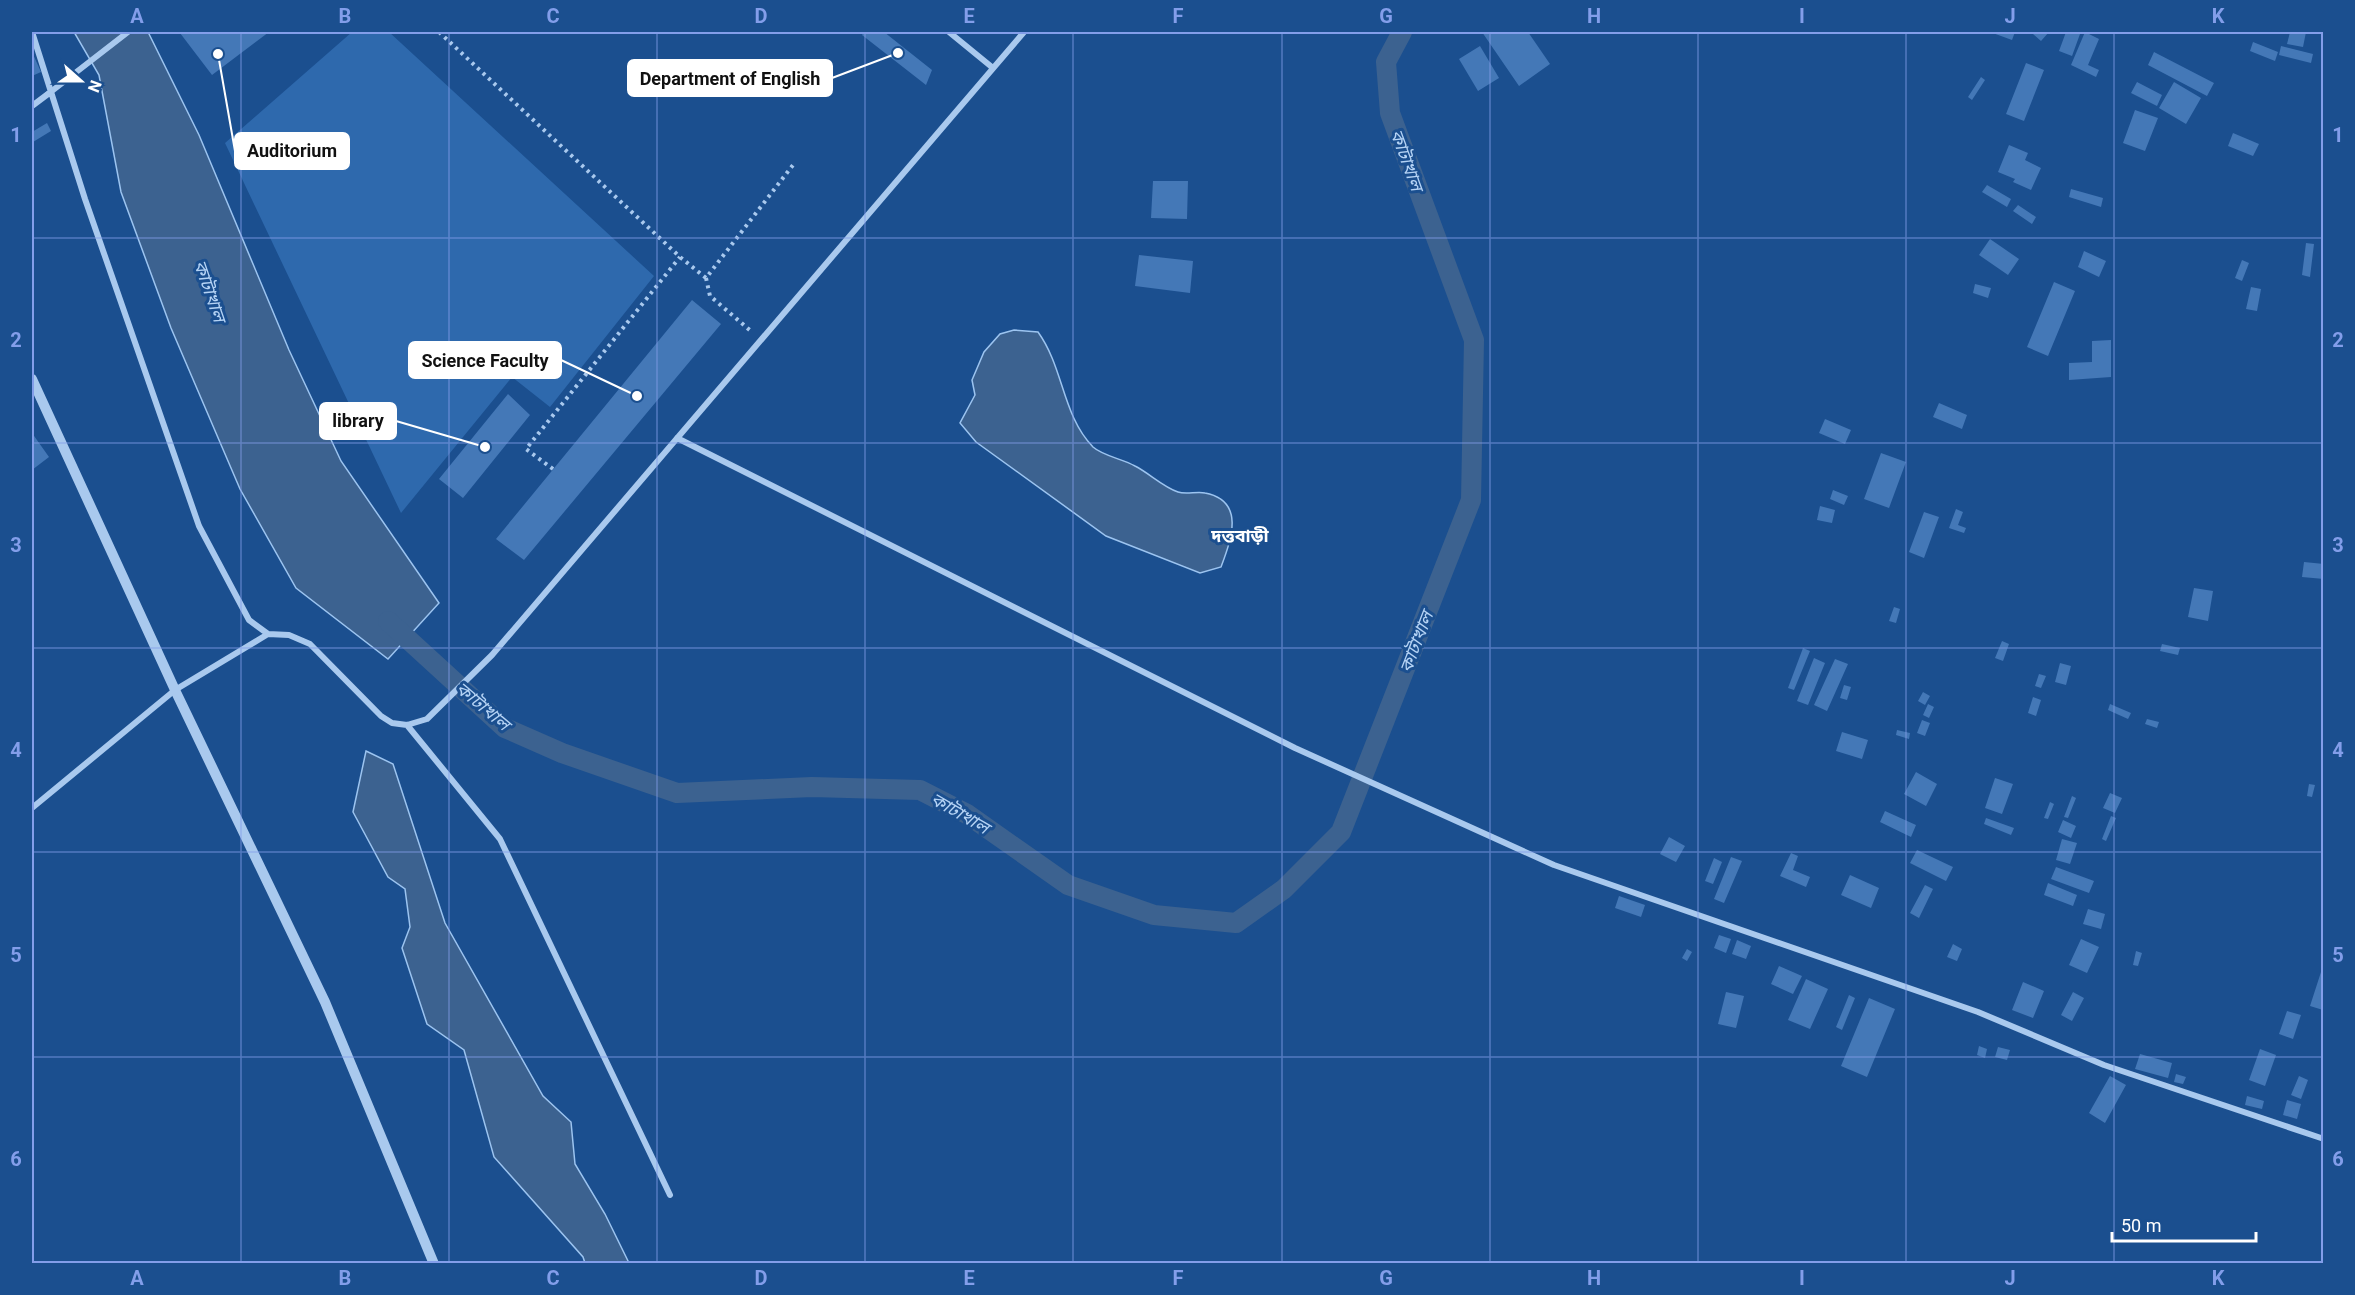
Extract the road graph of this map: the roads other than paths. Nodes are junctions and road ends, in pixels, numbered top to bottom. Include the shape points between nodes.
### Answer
1 (32, 32) edge
2 (128, 32) edge
3 (949, 32) edge
4 (1024, 32) edge
5 (993, 68) junction
6 (32, 106) edge
7 (32, 379) edge
8 (677, 438) junction
9 (268, 634) junction
10 (175, 690) junction
11 (407, 724) junction
12 (32, 808) edge
13 (2324, 1139) edge
14 (670, 1195) dead end
15 (434, 1263) edge

1 - 9 street via 85,199 199,526 249,620
2 - 6 street, bridge
3 - 5 street
4 - 5 street
5 - 8 street
7 - 10 street
8 - 11 street via 492,655 427,718
8 - 13 street via 1295,747 1554,865 1978,1012 2104,1065
9 - 10 street
9 - 11 street via 289,635 310,644 381,716 392,723
10 - 12 street
10 - 15 street via 325,1002
11 - 14 street via 500,839

